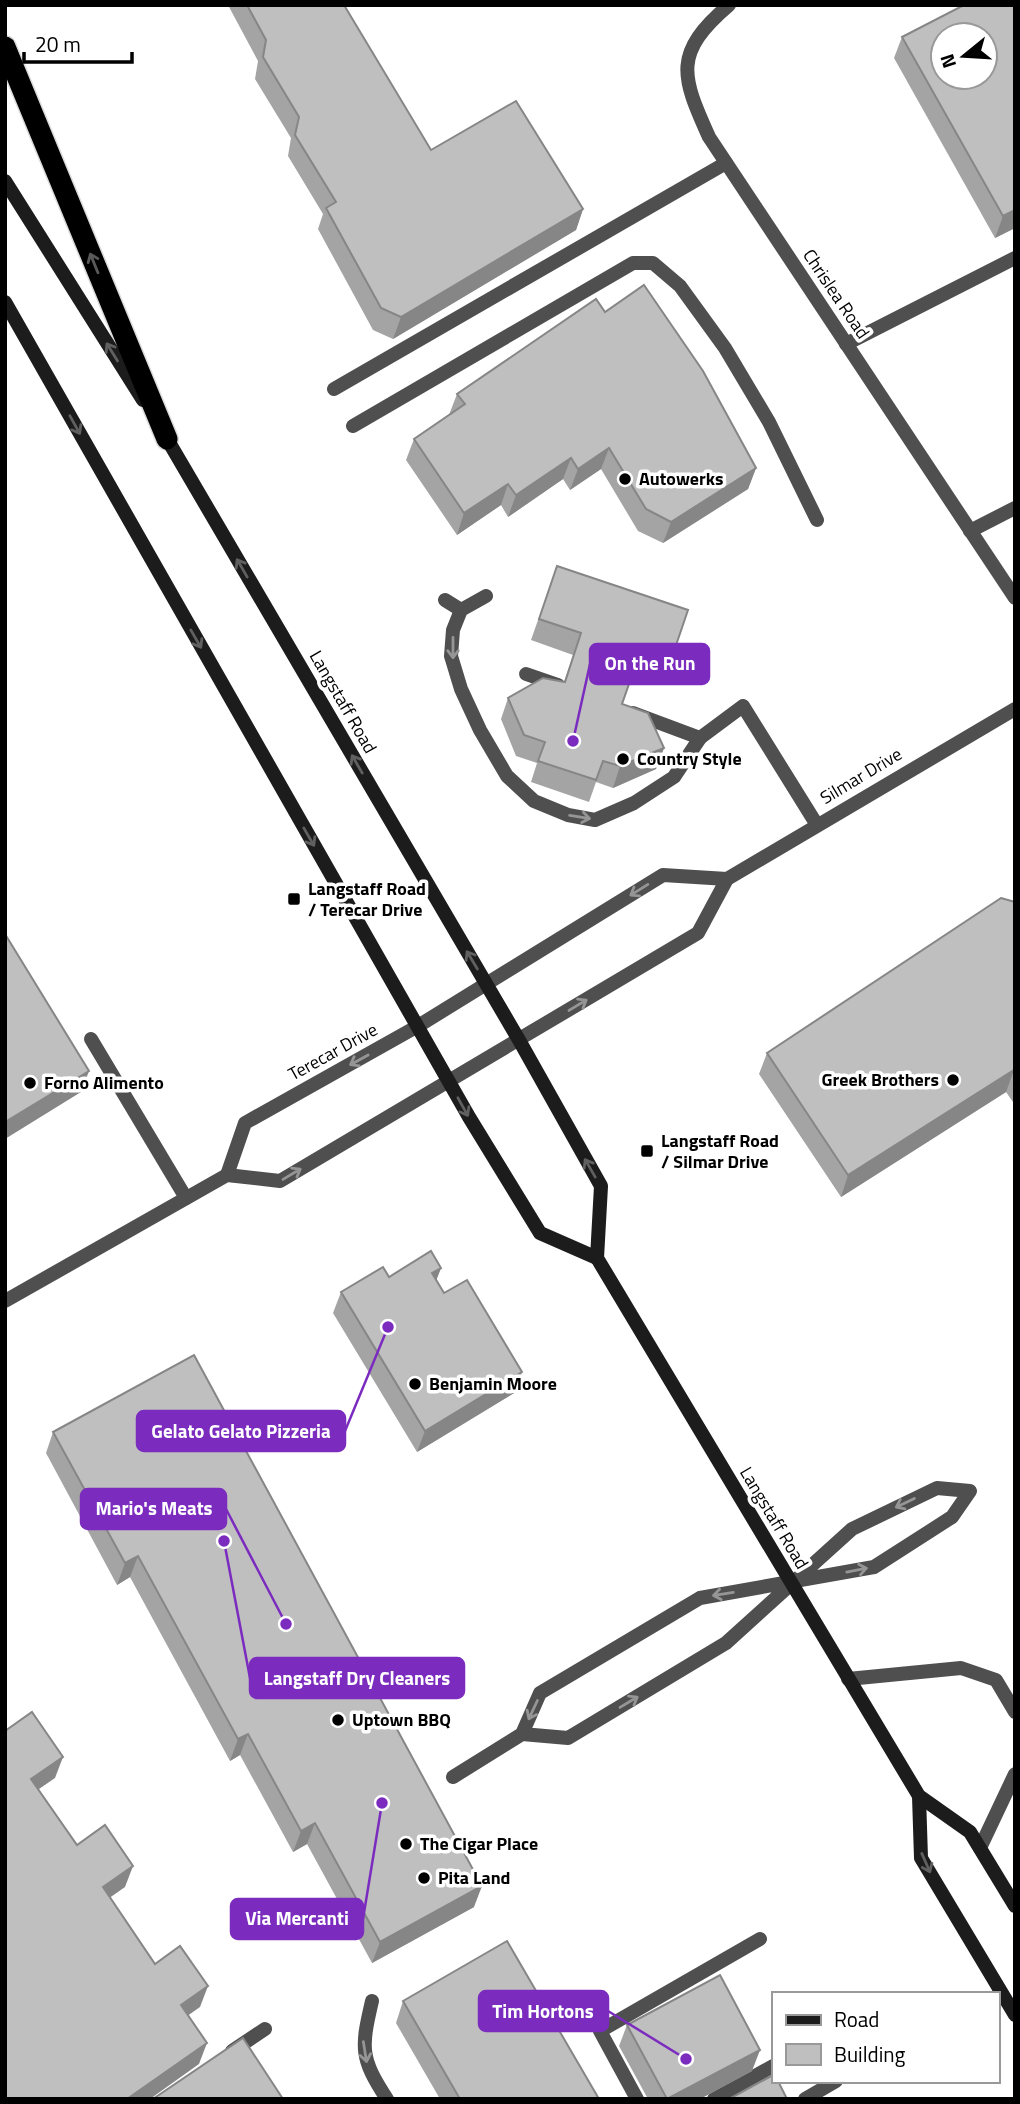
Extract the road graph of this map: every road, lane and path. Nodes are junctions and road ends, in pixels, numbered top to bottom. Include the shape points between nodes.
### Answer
1 (729, 5) edge
2 (5, 47) edge
3 (726, 163) junction
4 (5, 181) edge
5 (1015, 258) edge
6 (5, 302) edge
7 (846, 344) junction
8 (334, 389) dead end
9 (353, 426) dead end
10 (167, 439) junction
11 (1015, 508) edge
12 (817, 520) dead end
13 (971, 531) junction
14 (486, 596) dead end
15 (1015, 598) edge
16 (445, 600) dead end
17 (461, 610) junction
18 (526, 674) dead end
19 (562, 687) edge
20 (620, 708) edge
21 (1015, 709) edge
22 (700, 738) junction
23 (817, 825) junction
24 (727, 878) junction
25 (486, 984) junction
26 (418, 1026) junction
27 (92, 1039) dead end
28 (519, 1040) junction
29 (449, 1081) junction
30 (227, 1175) junction
31 (186, 1198) junction
32 (597, 1258) junction
33 (5, 1301) edge
34 (790, 1584) junction
35 (848, 1679) junction
36 (1015, 1712) edge
37 (522, 1734) junction
38 (1015, 1774) edge
39 (453, 1777) dead end
40 (919, 1796) junction
41 (979, 1848) junction
42 (1015, 1906) edge
43 (760, 1939) dead end
44 (372, 2001) dead end
45 (1015, 2015) edge
46 (265, 2029) dead end
47 (218, 2060) edge
48 (772, 2067) edge
49 (833, 2083) edge
50 (387, 2099) edge
51 (637, 2099) edge
52 (714, 2099) edge
53 (805, 2099) edge

1 - 3 street, Chrislea Road via 708,23 688,52 689,92
10 -> 2 highway
3 - 7 street, Chrislea Road
3 - 8 street
10 -> 4 main road, Langstaff Road
5 - 7 street
6 -> 26 main road
7 - 13 street, Chrislea Road
9 - 12 street via 633,263 653,263 680,286 725,348 769,422
25 -> 10 main road, Langstaff Road
11 - 13 street
13 - 15 street, Chrislea Road
14 - 17 street
16 - 17 street
17 -> 22 street via 453,630 451,656 461,689 507,776 534,802 595,820 634,803 674,777
18 - 19 street
20 - 22 street
21 - 23 street, Silmar Drive
22 - 23 street via 743,706
23 - 24 street, Silmar Drive
24 -> 25 street via 663,875
28 -> 24 street via 698,933
25 - 26 street, Terecar Drive
25 - 28 main road, Langstaff Road
26 - 29 main road
26 -> 30 street, Terecar Drive via 245,1123
27 - 31 street
28 - 29 street
32 -> 28 main road, Langstaff Road via 601,1186
30 -> 29 street via 280,1181
29 -> 32 main road via 540,1233
30 - 31 street
31 - 33 street
32 - 34 main road, Langstaff Road
34 -> 34 street via 874,1567 952,1517 970,1491 937,1488 852,1529
34 - 35 main road, Langstaff Road
37 -> 34 street via 568,1738 726,1643
34 -> 37 street via 700,1598 540,1693
35 - 36 street via 961,1668 996,1680
35 - 40 main road, Langstaff Road
37 - 39 street
38 - 41 street
40 - 41 main road, Langstaff Road via 970,1832
40 -> 45 main road, Langstaff Road via 921,1858
41 - 42 main road, Langstaff Road
43 - 51 street via 600,2031
44 -> 50 street via 363,2040 366,2063
46 - 47 street
48 - 52 street
49 - 53 street

